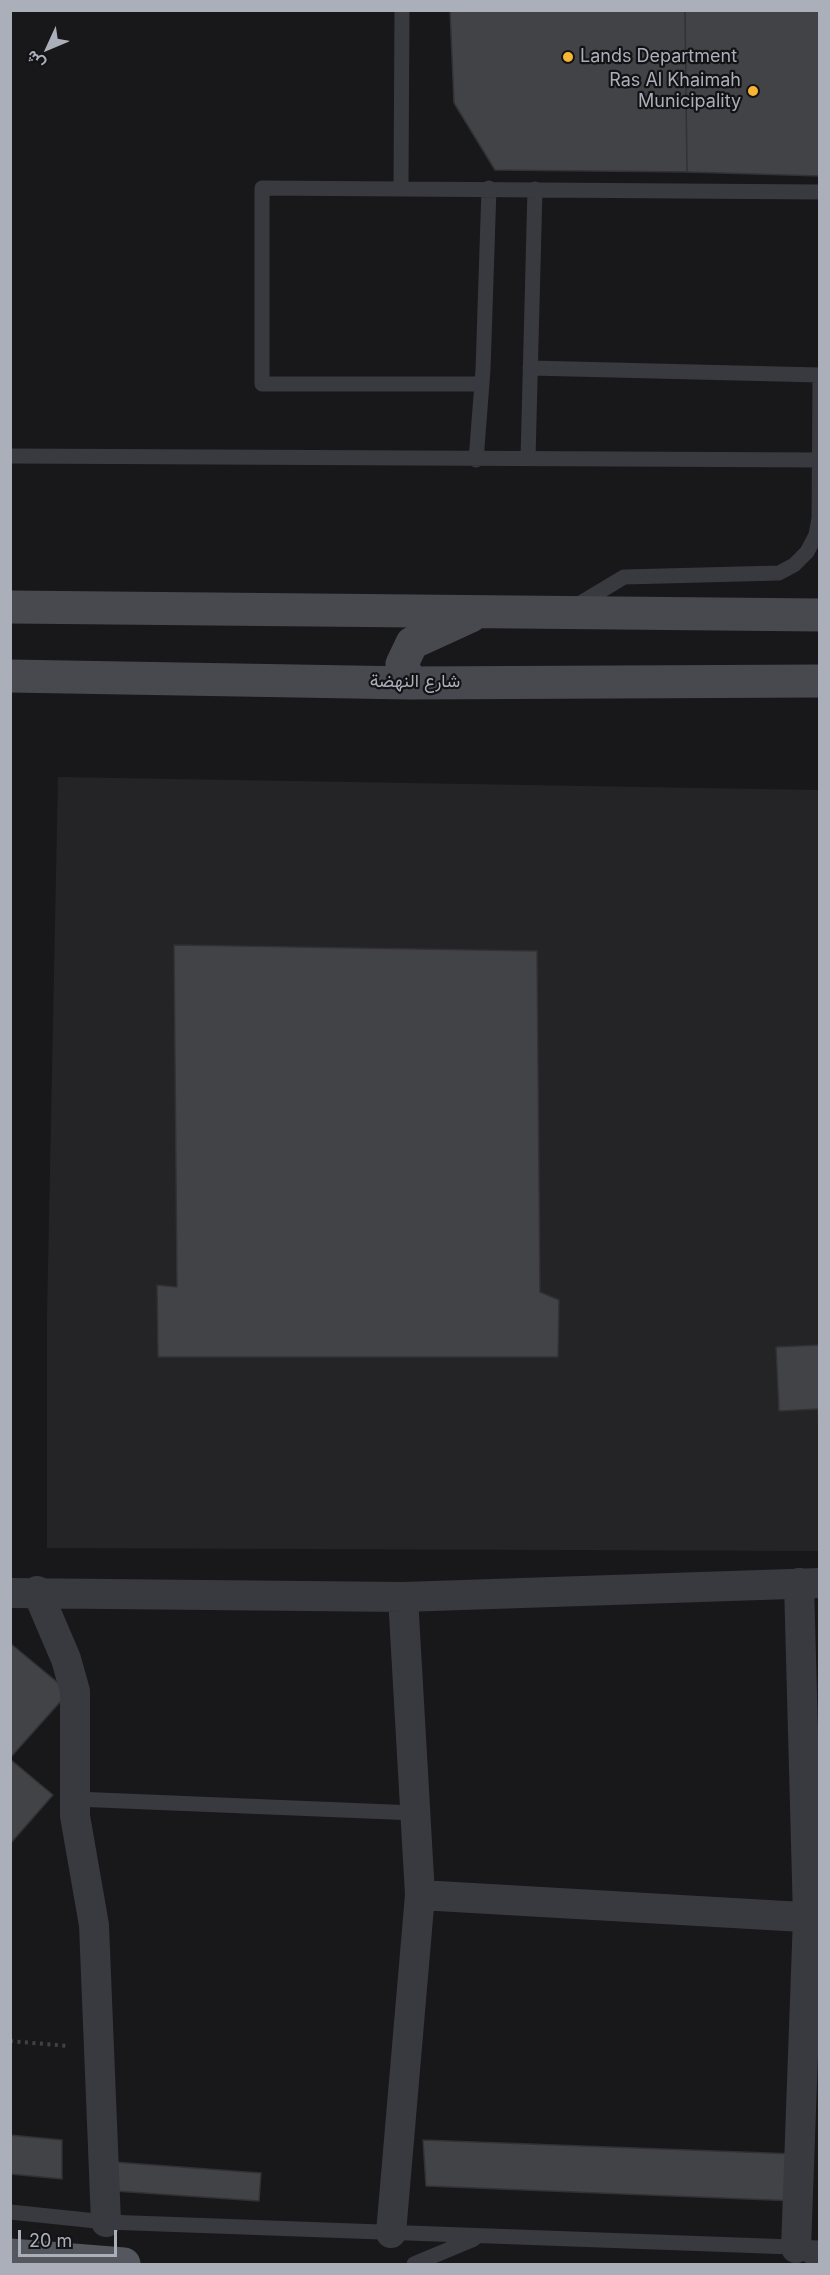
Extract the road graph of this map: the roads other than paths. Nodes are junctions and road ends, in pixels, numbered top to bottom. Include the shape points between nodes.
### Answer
1 (402, 10) edge
2 (401, 188) junction
3 (489, 188) junction
4 (535, 189) junction
5 (819, 192) edge
6 (819, 200) edge
7 (530, 369) junction
8 (819, 376) edge
9 (482, 384) junction
10 (10, 456) edge
11 (528, 459) junction
12 (476, 460) junction
13 (819, 460) edge
14 (10, 607) edge
15 (486, 610) junction
16 (568, 611) junction
17 (819, 615) edge
18 (10, 676) edge
19 (819, 681) edge
20 (410, 683) junction
21 (809, 1583) edge
22 (24, 1592) edge
23 (403, 1597) junction
24 (75, 1799) junction
25 (415, 1813) junction
26 (420, 1895) junction
27 (814, 1918) edge
28 (811, 2083) edge
29 (10, 2212) edge
30 (106, 2222) junction
31 (391, 2233) junction
32 (480, 2237) junction
33 (812, 2253) edge
34 (10, 2255) edge
35 (124, 2265) edge
36 (414, 2265) edge

1 - 2 lane
2 - 3 lane
2 - 9 lane via 262,188 262,384
3 - 4 lane
3 - 9 lane
4 - 5 lane
4 - 7 lane
5 - 6 lane
7 - 8 lane
7 - 11 lane
8 - 13 lane
9 - 12 lane
10 - 12 lane
11 - 12 lane
11 - 13 lane
13 - 16 lane via 816,536 794,565 779,573 624,577
14 - 15 main road
15 - 16 main road
15 - 20 main road via 412,643 402,664
16 - 17 main road
18 - 20 main road, شارع النهضة
19 - 20 main road, شارع النهضة
21 - 23 street
21 - 27 street
22 - 23 street
22 - 24 street via 66,1659 75,1691
23 - 25 street
24 - 25 lane
24 - 30 street via 94,1924
25 - 26 street
26 - 27 street
26 - 31 street
27 - 28 street
28 - 33 street
29 - 30 lane
30 - 31 lane
31 - 32 lane
32 - 33 lane
32 - 36 lane
34 - 35 main road

